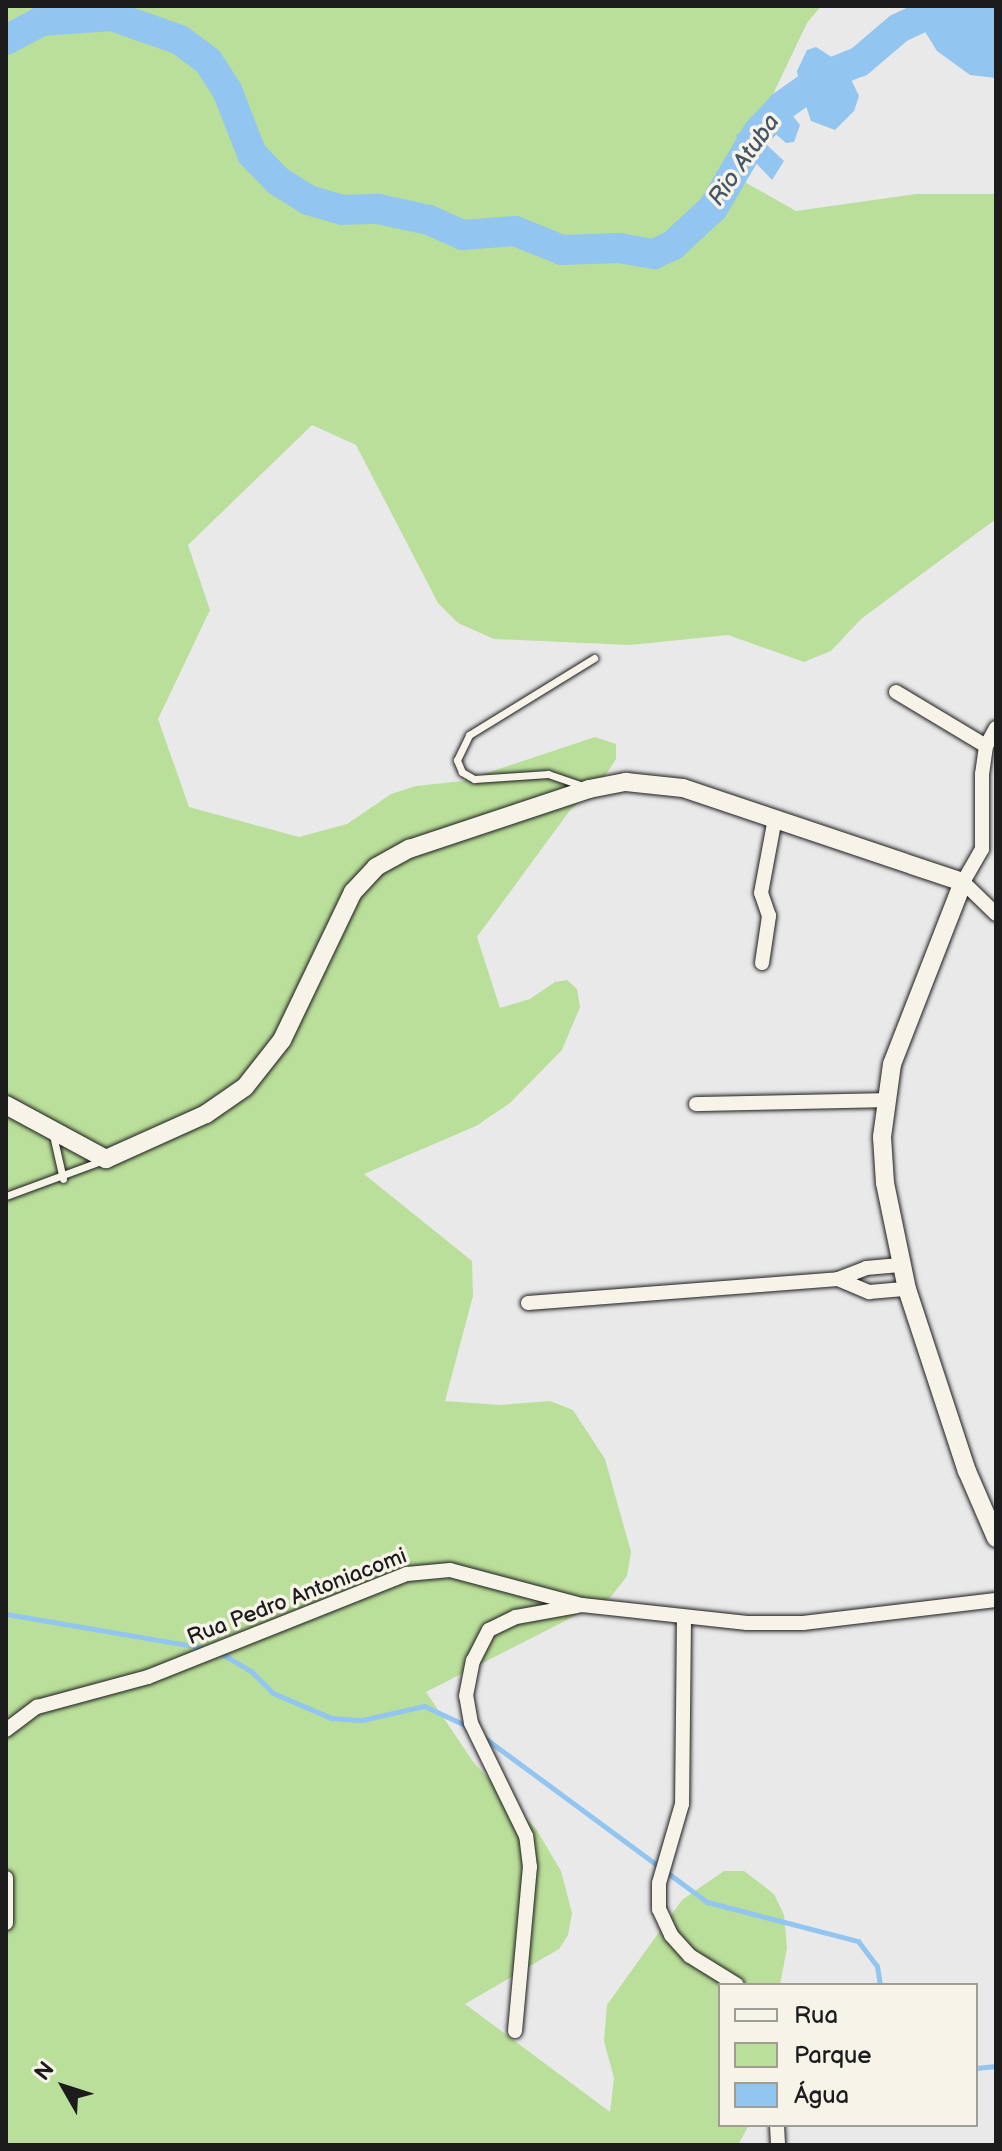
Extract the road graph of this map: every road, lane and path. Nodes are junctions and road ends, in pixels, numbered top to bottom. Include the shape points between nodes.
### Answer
1 (594, 658) dead end
2 (896, 692) dead end
3 (996, 728) edge
4 (986, 746) junction
5 (589, 789) junction
6 (775, 818) junction
7 (963, 882) junction
8 (996, 914) edge
9 (762, 963) dead end
10 (885, 1100) junction
11 (696, 1104) dead end
12 (6, 1105) edge
13 (53, 1135) junction
14 (106, 1159) junction
15 (63, 1179) junction
16 (6, 1196) edge
17 (900, 1265) junction
18 (838, 1279) junction
19 (907, 1289) junction
20 (528, 1303) dead end
21 (996, 1538) edge
22 (996, 1600) edge
23 (582, 1605) junction
24 (684, 1618) junction
25 (6, 1730) edge
26 (6, 1878) edge
27 (6, 1923) edge
28 (734, 1983) edge
29 (515, 2031) dead end

1 - 5 lane via 469,735 457,760 462,772 474,779 548,774
2 - 4 street
3 - 4 street
4 - 7 street via 982,849
5 - 6 street via 655,783
5 - 14 street via 409,849 376,867 353,892 282,1040 245,1087 206,1114
6 - 7 street
6 - 9 street via 761,893 769,916
7 - 8 street
7 - 10 street via 903,1035
10 - 11 street
10 - 17 street via 885,1183
12 - 13 street
13 - 14 street
13 - 15 lane
14 - 15 lane
15 - 16 lane
17 - 18 street via 866,1268
17 - 19 street
18 - 19 street via 869,1292
18 - 20 street
19 - 21 street via 967,1471
22 - 24 street, Rua Pedro Antoniacomi via 803,1623
23 - 24 street, Rua Pedro Antoniacomi
23 - 25 street, Rua Pedro Antoniacomi via 450,1570 407,1574 148,1677 37,1707
23 - 29 street via 516,1617 489,1630 473,1661 466,1696 471,1723 526,1836 530,1867
24 - 28 street via 682,1804 659,1883 659,1909 671,1935 690,1956
26 - 27 street

